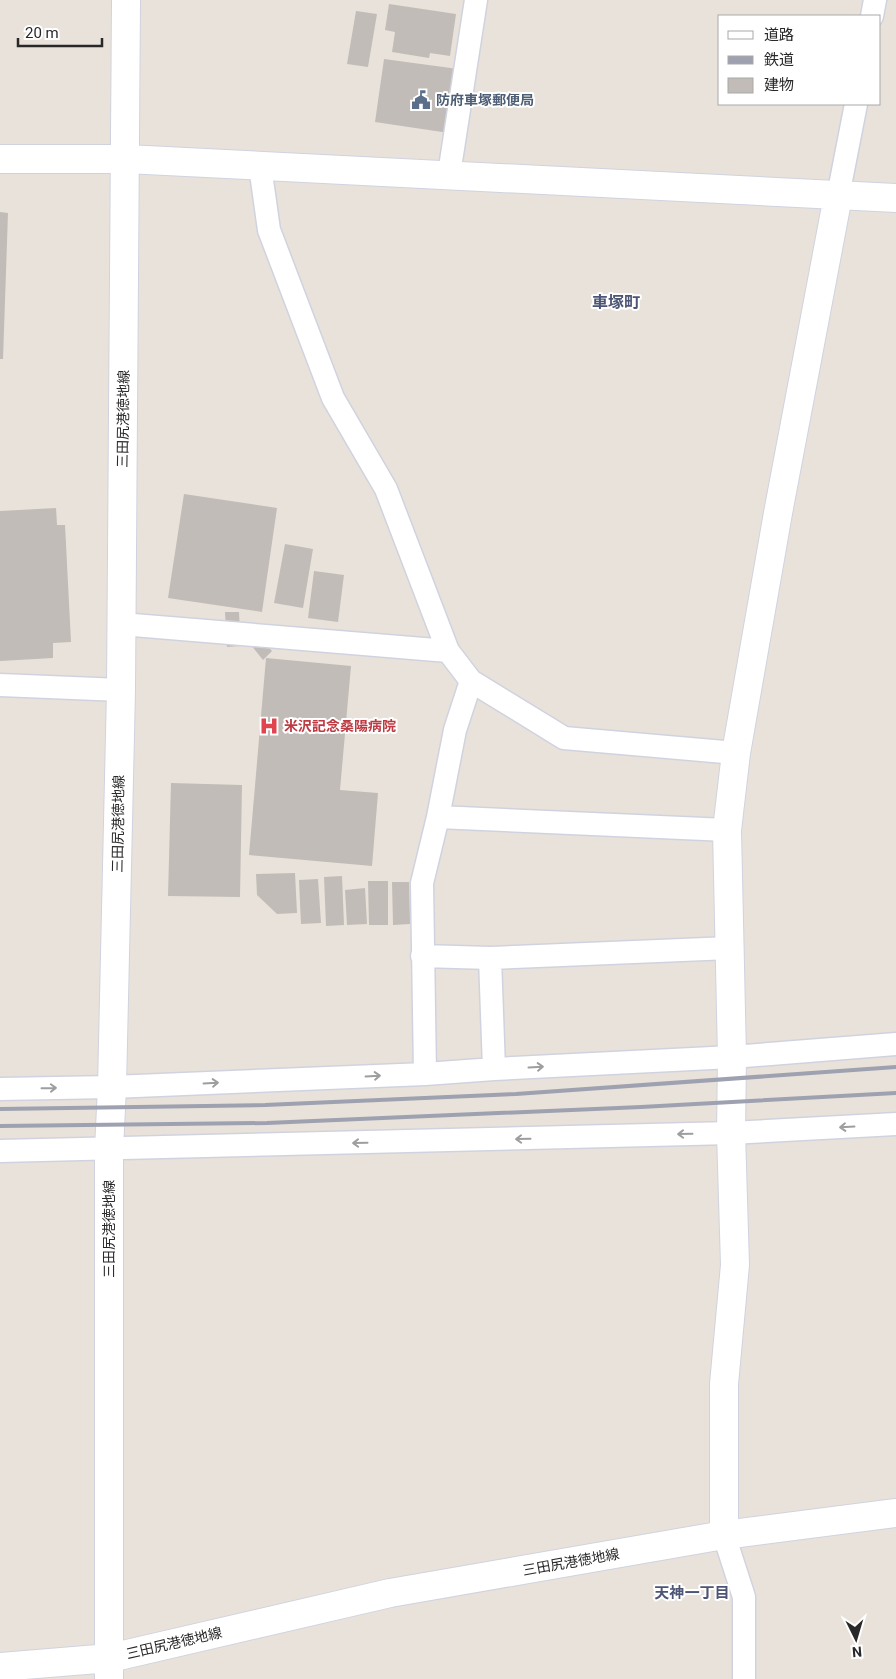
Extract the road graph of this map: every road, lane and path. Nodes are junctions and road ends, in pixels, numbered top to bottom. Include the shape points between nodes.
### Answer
1 (126, 0) edge
2 (476, 0) edge
3 (875, 0) edge
4 (872, 15) edge
5 (856, 105) edge
6 (0, 159) edge
7 (126, 159) junction
8 (260, 166) junction
9 (449, 174) junction
10 (838, 196) junction
11 (896, 198) edge
12 (121, 624) junction
13 (448, 651) junction
14 (471, 682) junction
15 (0, 685) edge
16 (121, 690) junction
17 (736, 753) junction
18 (438, 817) junction
19 (727, 830) junction
20 (730, 948) junction
21 (422, 956) junction
22 (490, 958) junction
23 (896, 1044) edge
24 (732, 1057) junction
25 (494, 1068) junction
26 (425, 1074) junction
27 (112, 1087) junction
28 (0, 1088) edge
29 (896, 1124) edge
30 (731, 1133) junction
31 (109, 1149) junction
32 (0, 1151) edge
33 (896, 1513) edge
34 (724, 1535) junction
35 (0, 1667) edge
36 (109, 1668) edge
37 (744, 1679) edge

1 - 7 main road, 三田尻港徳地線
2 - 9 street
3 - 4 street
5 - 10 street
6 - 7 main road
7 - 8 main road
7 - 12 main road, 三田尻港徳地線
8 - 9 main road
8 - 13 street via 269,230 333,398 386,489
9 - 10 main road
10 - 11 main road
10 - 17 main road
12 - 13 street
12 - 16 main road, 三田尻港徳地線
13 - 14 street
14 - 17 street via 564,738
14 - 18 street via 454,730
15 - 16 street
16 - 27 main road, 三田尻港徳地線
17 - 19 main road
18 - 19 street
18 - 21 street via 422,883
19 - 20 main road
20 - 22 street
20 - 24 main road
21 - 22 street
21 - 26 street
22 - 25 street
23 - 24 street
25 -> 24 street
24 - 30 main road
25 - 26 street
27 -> 26 street
28 -> 27 street
27 - 31 main road, 三田尻港徳地線
29 -> 30 street
30 -> 31 street
30 - 34 main road via 735,1265 724,1384
31 - 32 street
31 - 36 main road, 三田尻港徳地線
33 - 34 main road, 三田尻港徳地線
34 - 36 main road, 三田尻港徳地線 via 390,1593
34 - 37 street via 744,1597
35 - 36 main road

